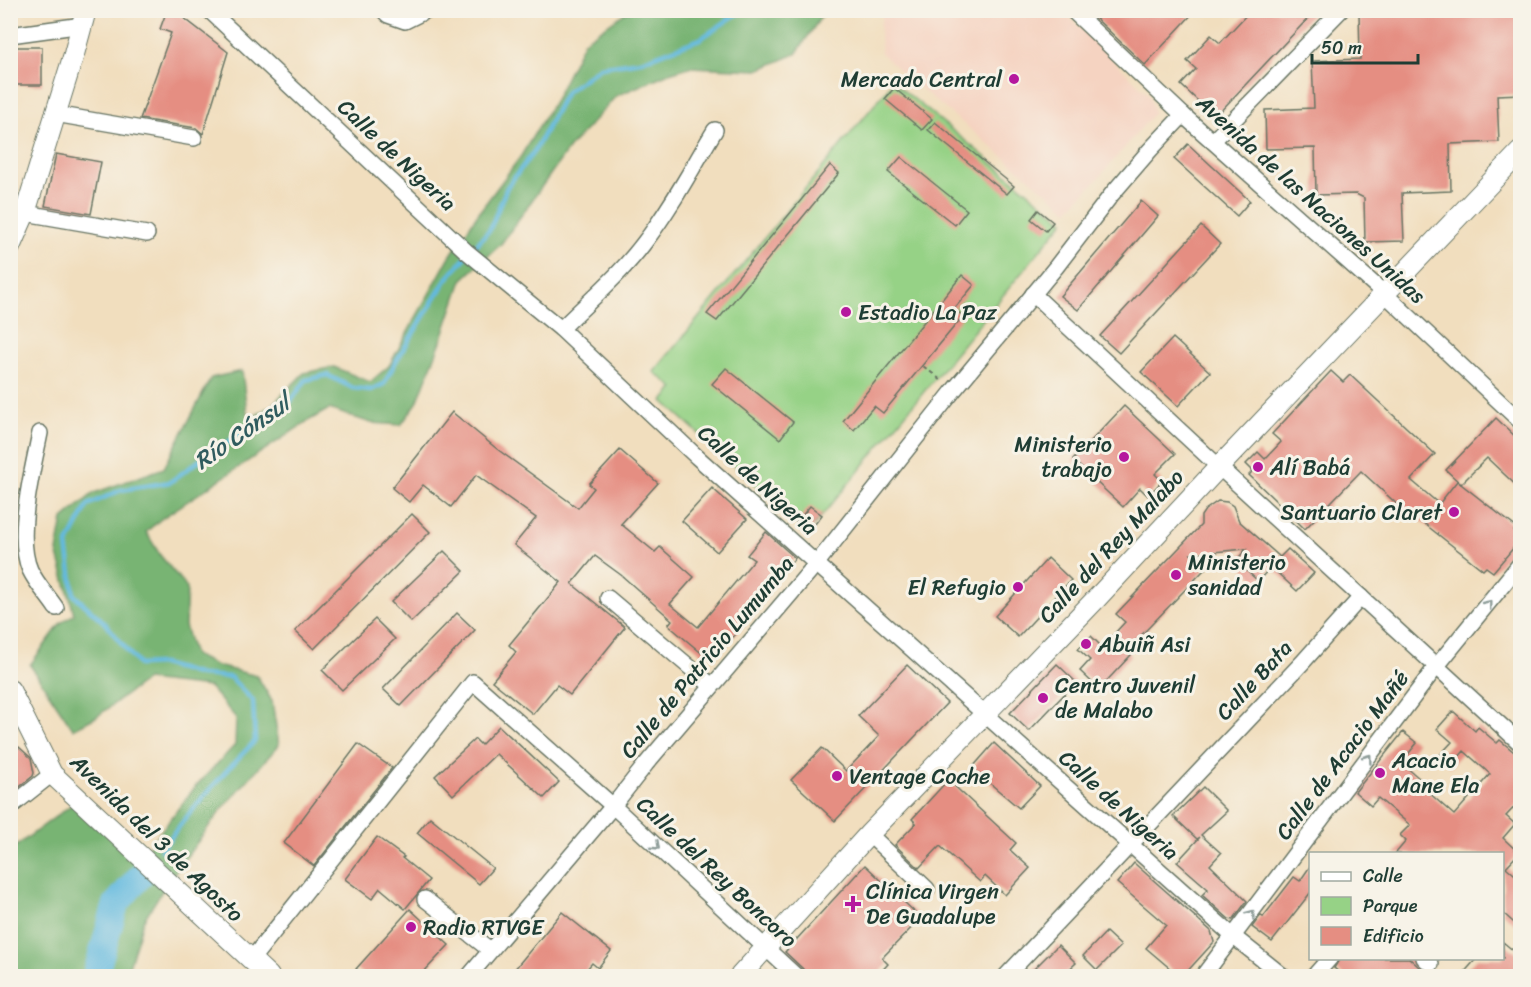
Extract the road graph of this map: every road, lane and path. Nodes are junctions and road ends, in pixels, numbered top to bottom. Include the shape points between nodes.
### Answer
1 (209, 10) edge
2 (383, 10) edge
3 (427, 10) edge
4 (1072, 10) edge
5 (1341, 10) edge
6 (84, 18) edge
7 (10, 35) edge
8 (55, 114) junction
9 (1184, 116) junction
10 (715, 130) dead end
11 (194, 138) dead end
12 (1213, 141) junction
13 (1521, 152) edge
14 (25, 213) junction
15 (147, 234) dead end
16 (10, 247) edge
17 (1033, 294) junction
18 (1386, 295) junction
19 (561, 329) junction
20 (923, 366) dead end
21 (954, 390) junction
22 (1521, 421) edge
23 (40, 433) dead end
24 (1219, 467) junction
25 (17, 553) edge
26 (817, 563) junction
27 (1521, 564) edge
28 (1361, 597) junction
29 (608, 598) dead end
30 (56, 608) dead end
31 (1436, 667) junction
32 (712, 686) junction
33 (10, 690) edge
34 (984, 714) junction
35 (1521, 743) edge
36 (52, 774) junction
37 (613, 806) junction
38 (10, 807) edge
39 (869, 834) junction
40 (1130, 844) junction
41 (927, 889) dead end
42 (424, 899) dead end
43 (1234, 937) junction
44 (766, 949) junction
45 (490, 950) junction
46 (251, 960) junction
47 (1328, 960) edge
48 (269, 976) edge
49 (469, 976) edge
50 (740, 976) edge
51 (796, 976) edge
52 (1006, 976) edge
53 (1203, 976) edge
54 (1282, 976) edge
55 (1314, 976) edge

1 - 19 street, Calle de Nigeria via 466,251
2 - 3 street via 405,21
4 - 9 street, Avenida de las Naciones Unidas
5 - 12 street
6 - 7 street
6 - 8 main road
8 - 11 street
8 - 14 main road
9 - 12 street, Avenida de las Naciones Unidas
9 - 17 street, Calle de Patricio Lumumba via 1112,194
10 - 19 street via 644,244
12 - 18 street, Avenida de las Naciones Unidas
13 - 18 main road, Calle del Rey Malabo
14 - 15 street
14 - 16 main road
17 - 21 street, Calle de Patricio Lumumba
17 - 24 street
18 - 22 street, Avenida de las Naciones Unidas
18 - 24 main road, Calle del Rey Malabo
19 - 26 street, Calle de Nigeria
20 - 21 path
21 - 26 street, Calle de Patricio Lumumba
23 - 25 street
24 - 28 street
24 - 34 main road, Calle del Rey Malabo
25 - 30 street
26 - 32 street, Calle de Patricio Lumumba
26 - 34 street, Calle de Nigeria
31 -> 27 street, Calle de Acacio Mañé
28 - 31 street
28 - 40 street, Calle Bata
29 - 32 street
31 - 35 street
43 -> 31 street, Calle de Acacio Mañé
32 - 37 street, Calle de Patricio Lumumba
33 - 36 main road, Avenida del 3 de Agosto
34 - 39 main road, Calle del Rey Malabo
34 - 40 street, Calle de Nigeria
36 - 38 street
36 - 46 main road, Avenida del 3 de Agosto
37 -> 44 street, Calle del Rey Boncoro
37 - 45 street, Calle de Patricio Lumumba
37 - 46 street, Calle del Rey Boncoro via 473,682
39 - 41 street
39 - 44 main road, Calle del Rey Malabo
40 - 43 street, Calle de Nigeria
40 - 52 street, Calle Bata
42 - 45 street
43 - 53 street, Calle de Acacio Mañé
43 - 54 street, Calle de Nigeria
44 - 50 main road, Calle del Rey Malabo
44 - 51 street, Calle del Rey Boncoro
45 - 49 street, Calle de Patricio Lumumba
46 - 48 main road, Avenida del 3 de Agosto
47 - 55 street

